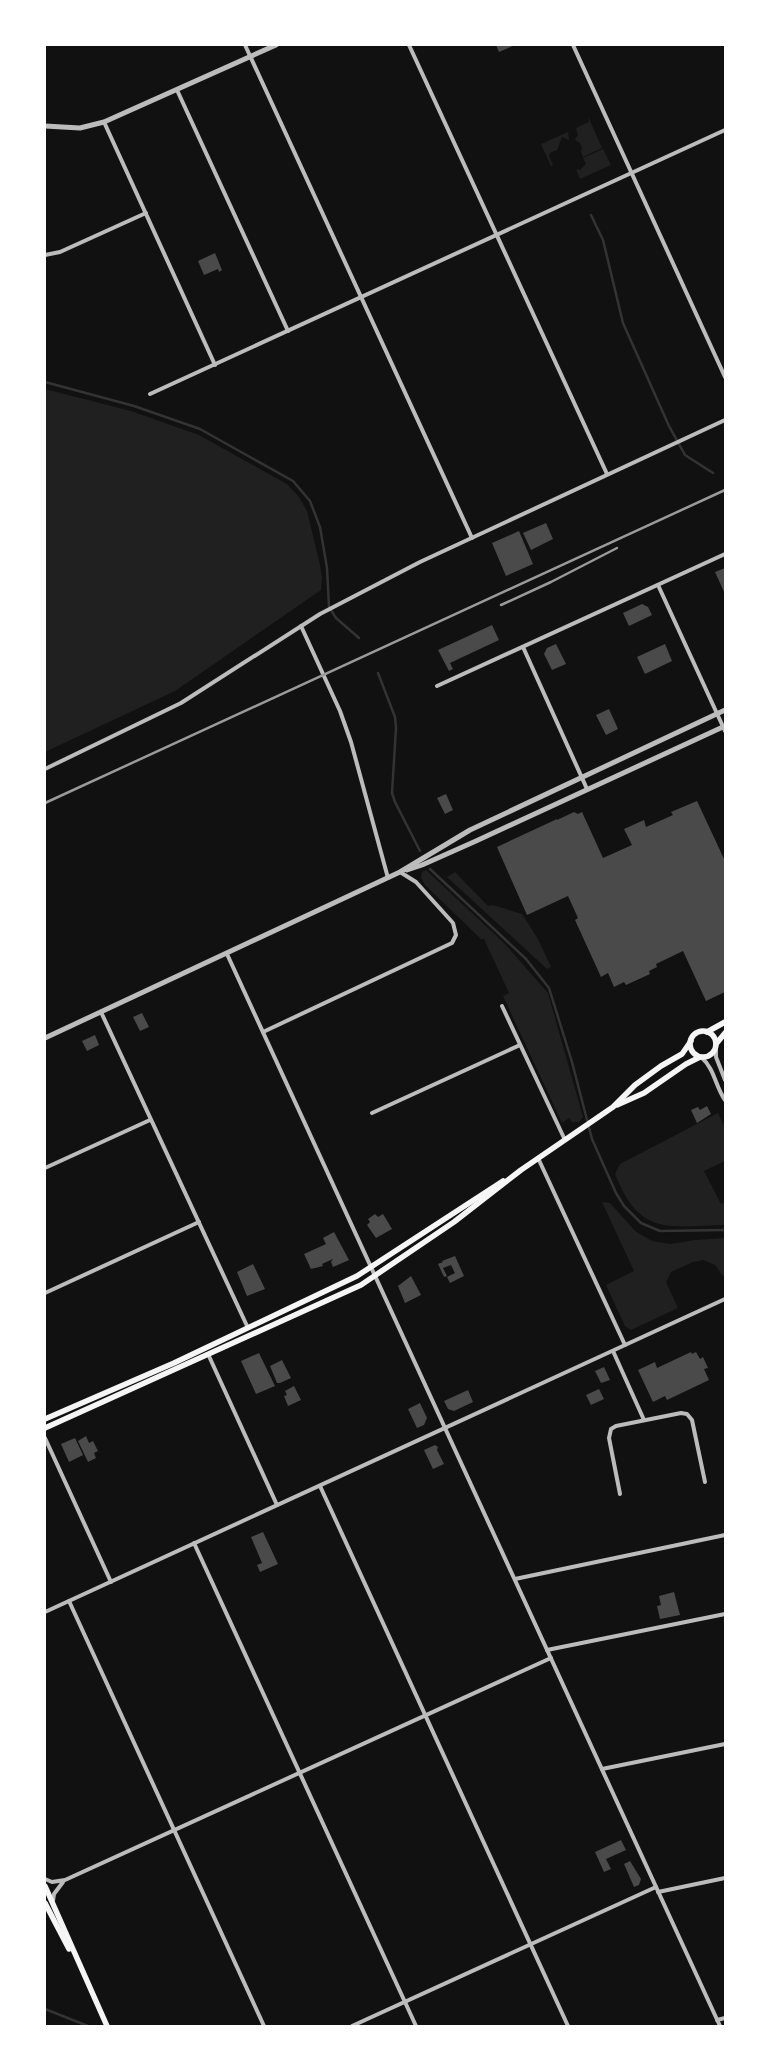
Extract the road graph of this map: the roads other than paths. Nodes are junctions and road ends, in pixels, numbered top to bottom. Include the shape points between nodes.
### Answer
1 (245, 45) edge
2 (276, 45) edge
3 (409, 45) edge
4 (573, 45) edge
5 (251, 56) junction
6 (177, 90) junction
7 (104, 122) junction
8 (45, 126) edge
9 (725, 130) edge
10 (632, 173) junction
11 (146, 213) junction
12 (496, 234) junction
13 (45, 255) edge
14 (361, 297) junction
15 (288, 331) junction
16 (214, 364) junction
17 (725, 377) edge
18 (150, 394) dead end
19 (725, 420) edge
20 (608, 474) junction
21 (472, 538) junction
22 (725, 554) edge
23 (658, 585) junction
24 (301, 626) junction
25 (522, 647) junction
26 (438, 686) dead end
27 (725, 710) edge
28 (717, 714) junction
29 (724, 728) edge
30 (45, 769) edge
31 (581, 776) junction
32 (587, 789) junction
33 (401, 872) junction
34 (388, 878) junction
35 (227, 954) junction
36 (502, 1006) dead end
37 (101, 1012) junction
38 (725, 1022) edge
39 (262, 1032) junction
40 (707, 1032) junction
41 (725, 1033) edge
42 (45, 1038) edge
43 (691, 1041) junction
44 (520, 1045) junction
45 (716, 1046) junction
46 (701, 1057) junction
47 (725, 1080) edge
48 (725, 1100) edge
49 (613, 1107) junction
50 (372, 1113) dead end
51 (150, 1120) junction
52 (565, 1140) junction
53 (538, 1158) junction
54 (45, 1168) edge
55 (522, 1170) junction
56 (199, 1222) junction
57 (371, 1268) junction
58 (375, 1276) junction
59 (45, 1293) edge
60 (725, 1299) edge
61 (248, 1328) junction
62 (625, 1345) junction
63 (612, 1351) junction
64 (208, 1354) junction
65 (45, 1419) edge
66 (644, 1420) junction
67 (45, 1428) edge
68 (445, 1428) junction
69 (45, 1438) edge
70 (705, 1482) dead end
71 (320, 1486) junction
72 (620, 1494) dead end
73 (277, 1506) junction
74 (725, 1535) edge
75 (194, 1543) junction
76 (515, 1580) junction
77 (110, 1582) junction
78 (69, 1601) junction
79 (45, 1612) edge
80 (725, 1614) edge
81 (547, 1650) junction
82 (551, 1658) junction
83 (426, 1716) junction
84 (725, 1744) edge
85 (602, 1769) junction
86 (300, 1773) junction
87 (175, 1830) junction
88 (725, 1878) edge
89 (45, 1879) edge
90 (65, 1880) junction
91 (45, 1888) edge
92 (657, 1889) junction
93 (45, 1903) edge
94 (53, 1904) junction
95 (530, 1945) junction
96 (85, 1977) junction
97 (405, 2002) junction
98 (725, 2018) edge
99 (717, 2020) junction
100 (106, 2024) edge
101 (264, 2026) edge
102 (352, 2026) edge
103 (416, 2026) edge
104 (568, 2026) edge
105 (720, 2026) edge

1 - 5 street
2 - 5 street
3 - 12 street
4 - 10 street
5 - 6 street
5 - 14 street
6 - 7 street
6 - 15 street
7 - 8 street via 80,128
7 - 11 street
9 - 10 street
10 - 12 street
10 - 17 street
11 - 13 street via 60,252
11 - 16 street
12 - 14 street
12 - 20 street
14 - 15 street
14 - 21 street
15 - 16 street
16 - 18 street
19 - 20 street
20 - 21 street
21 - 24 street
22 - 23 street
23 - 25 street
23 - 28 street
24 - 30 street via 181,704
24 - 34 street via 346,726
25 - 26 street
25 - 31 street
27 - 28 street
28 - 29 street
28 - 31 street
29 - 32 street
31 - 32 street
31 - 33 street via 470,830
32 - 33 street
33 - 34 street
33 - 39 street via 416,882 454,923 456,935 452,943
34 - 35 street
35 - 37 street
35 - 39 street
36 - 44 street
37 - 42 street
37 - 51 street
38 - 40 main road
39 - 57 street
40 - 43 main road via 696,1034
40 - 45 main road via 714,1037
41 - 45 main road
43 - 46 main road via 693,1053
43 - 49 main road via 682,1054 635,1085
44 - 50 street
44 - 52 street
45 - 46 main road via 708,1056
45 - 47 street via 716,1058
46 - 48 street via 709,1064
46 - 49 main road via 644,1093
49 - 52 main road
51 - 54 street
51 - 56 street
52 - 53 main road
53 - 55 main road
53 - 62 street
55 - 57 main road
55 - 58 main road
56 - 59 street
56 - 61 street
57 - 58 street
57 - 61 main road
58 - 64 main road
58 - 68 street
60 - 62 street
61 - 65 main road
62 - 63 street
63 - 66 street
63 - 68 street
64 - 67 main road
64 - 73 street
66 - 70 street via 681,1413 690,1417
66 - 72 street via 616,1426 609,1432
68 - 71 street
68 - 76 street
69 - 77 street
71 - 73 street
71 - 83 street
73 - 75 street
74 - 76 street
75 - 77 street
75 - 86 street
76 - 81 street
77 - 78 street
78 - 79 street
78 - 87 street
80 - 81 street
81 - 82 street
82 - 83 street
82 - 85 street
83 - 86 street
83 - 95 street
84 - 85 street
85 - 92 street
86 - 87 street
86 - 97 street
87 - 90 street
87 - 101 street
88 - 92 street
89 - 90 street
90 - 94 street via 54,1894
91 - 94 main road
92 - 95 street
92 - 99 street
93 - 96 main road
94 - 96 main road
95 - 97 street
95 - 104 street
96 - 100 main road
97 - 102 street
97 - 103 street
98 - 99 street
99 - 105 street

